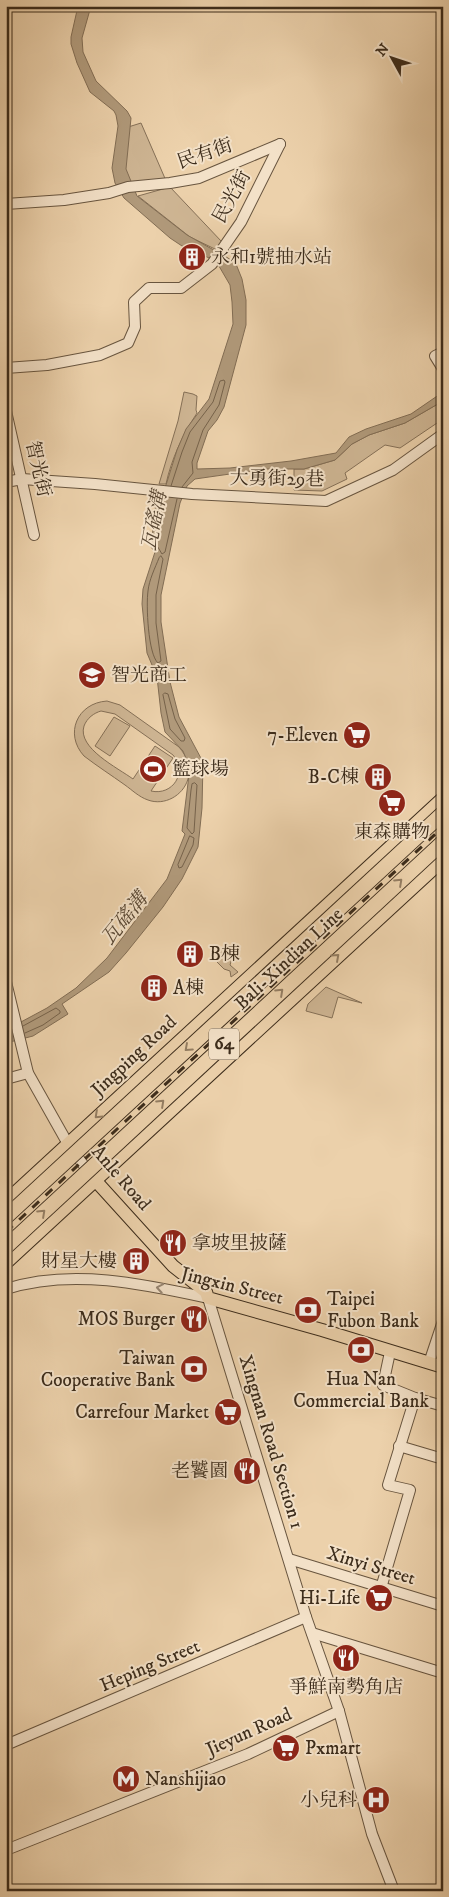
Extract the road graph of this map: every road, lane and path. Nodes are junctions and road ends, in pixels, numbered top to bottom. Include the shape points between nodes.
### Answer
1 (280, 144) joint
2 (6, 204) edge
3 (439, 354) edge
4 (6, 368) edge
5 (443, 369) edge
6 (6, 411) edge
7 (443, 434) edge
8 (22, 479) junction
9 (6, 482) edge
10 (34, 534) dead end
11 (443, 798) edge
12 (443, 814) edge
13 (443, 842) edge
14 (443, 860) edge
15 (6, 982) edge
16 (27, 1070) junction
17 (6, 1079) edge
18 (68, 1144) junction
19 (95, 1180) junction
20 (6, 1201) edge
21 (6, 1217) edge
22 (6, 1246) edge
23 (6, 1263) edge
24 (6, 1289) edge
25 (208, 1298) junction
26 (443, 1321) edge
27 (390, 1352) junction
28 (428, 1363) junction
29 (443, 1367) edge
30 (415, 1398) junction
31 (443, 1406) edge
32 (399, 1446) junction
33 (443, 1459) edge
34 (289, 1559) junction
35 (381, 1588) junction
36 (443, 1606) edge
37 (306, 1618) junction
38 (312, 1634) junction
39 (443, 1673) edge
40 (338, 1711) junction
41 (6, 1746) edge
42 (6, 1850) edge
43 (394, 1891) edge

1 - 2 street, 民有街 via 199,178 128,187 64,200
1 - 4 street, 民光街 via 242,222 212,264 181,288 149,288 134,302 135,327 128,343 100,355 47,365
3 - 5 street
6 - 8 street, 智光街
7 - 8 street, 大勇街29巷 via 393,470 326,501 192,494
8 - 9 street, 大勇街29巷
8 - 10 street, 智光街
11 -> 18 main road, Jingping Road
12 -> 21 highway, Bali-Xindian Line / 64, bridge
22 -> 13 highway, Bali-Xindian Line / 64, bridge
19 -> 14 main road
15 - 16 street, Anle Road
16 - 17 street
16 - 18 street, Anle Road
18 - 19 street, Anle Road
18 - 20 main road, Jingping Road
19 - 23 main road
19 - 25 main road, Anle Road via 174,1266 206,1292
25 -> 24 street, Jingxin Street via 134,1284 87,1280 44,1281
25 - 27 main road, Jingxin Street
25 - 34 street, Xingnan Road Section 1
26 - 28 street
27 - 28 main road, Jingxin Street
27 - 30 street via 383,1385
28 - 29 main road, Jingxin Street
30 - 31 street
30 - 32 street
32 - 33 street
32 - 35 street via 388,1485 410,1490
34 - 35 street, Xinyi Street
34 - 37 street, Xingnan Road Section 1
35 - 36 street, Xinyi Street
37 - 38 street, Xingnan Road Section 1
37 - 41 street, Heping Street
38 - 39 street
38 - 40 street, Xingnan Road Section 1
40 - 42 street, Jieyun Road via 248,1754
40 - 43 street, Xingnan Road Section 1 via 372,1834

